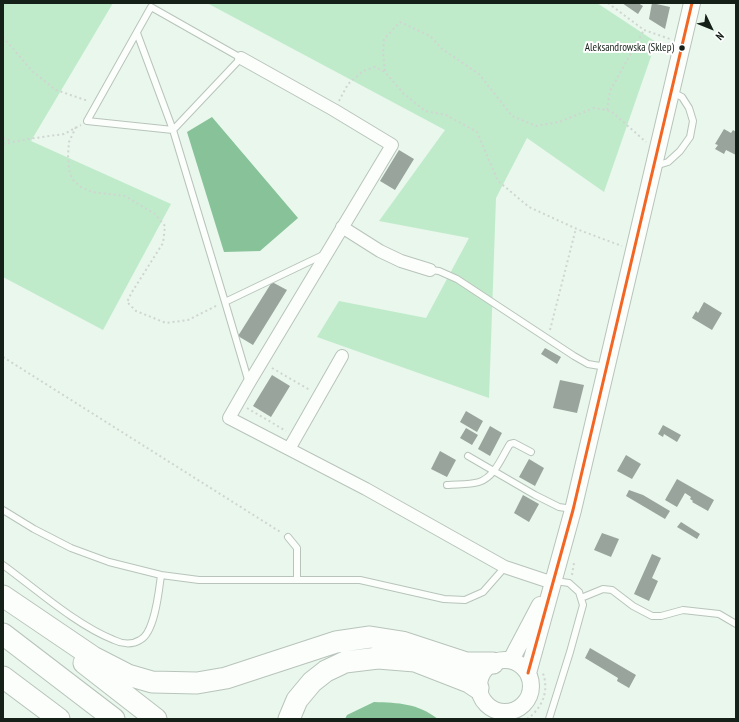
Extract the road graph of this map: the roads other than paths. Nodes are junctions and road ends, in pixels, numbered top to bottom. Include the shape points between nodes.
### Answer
1 (692, 3) edge
2 (137, 33) junction
3 (241, 58) junction
4 (671, 92) junction
5 (173, 130) junction
6 (655, 159) junction
7 (342, 227) junction
8 (326, 253) junction
9 (430, 270) joint
10 (226, 302) junction
11 (342, 356) dead end
12 (606, 367) junction
13 (249, 383) junction
14 (289, 448) junction
15 (531, 452) dead end
16 (468, 456) dead end
17 (494, 471) junction
18 (447, 485) dead end
19 (3, 510) edge
20 (573, 510) junction
21 (288, 537) road end
22 (3, 565) edge
23 (505, 567) junction
24 (161, 575) junction
25 (297, 580) junction
26 (553, 581) junction
27 (3, 596) edge
28 (581, 598) junction
29 (3, 602) edge
30 (736, 624) edge
31 (3, 634) edge
32 (502, 661) junction
33 (528, 673) junction
34 (3, 677) edge
35 (478, 688) junction
36 (491, 714) edge
37 (507, 716) edge
38 (47, 719) edge
39 (59, 719) edge
40 (114, 719) edge
41 (156, 719) edge
42 (288, 719) edge
43 (549, 719) edge

1 - 4 main road
2 - 3 lane via 151,6
2 - 5 lane
2 - 5 lane via 87,121
3 - 5 lane
3 - 7 street via 392,146
4 - 6 main road
4 - 6 lane via 682,97 689,108 693,121 690,137 668,162
5 - 10 lane
6 - 12 main road
7 - 8 street
7 - 9 street via 380,251
8 - 10 lane
8 - 13 street
9 - 12 lane via 456,279 588,364
10 - 13 lane
11 - 14 street
12 - 20 main road
13 - 14 street via 229,418
14 - 23 street
15 - 17 lane via 514,443 510,444
16 - 17 lane
17 - 18 lane via 479,482
17 - 20 lane via 559,507
19 - 24 lane via 71,548 109,562
20 - 26 main road
21 - 25 lane via 296,548
22 - 24 lane via 90,628 114,641 127,644 141,640 148,633
23 - 25 lane via 484,592 465,600 444,599 360,580
23 - 26 street
24 - 25 lane via 199,580
26 - 28 lane via 569,583 579,592
26 - 32 main road
26 - 33 main road
27 - 32 highway via 93,657 128,675 152,682 198,683 226,678 336,642 370,637 402,642 466,663
28 - 30 lane via 603,589 612,590 652,616 683,610 720,614
28 - 43 lane via 583,605 580,618
29 - 41 highway
31 - 40 highway
32 - 33 main road via 518,663
32 - 35 main road via 486,667
33 - 37 main road via 531,686 529,699
34 - 38 highway
34 - 39 highway
35 - 36 main road via 480,697
35 - 42 highway via 415,661 378,658 345,662 326,671 312,682 296,700
36 - 37 main road via 499,712

